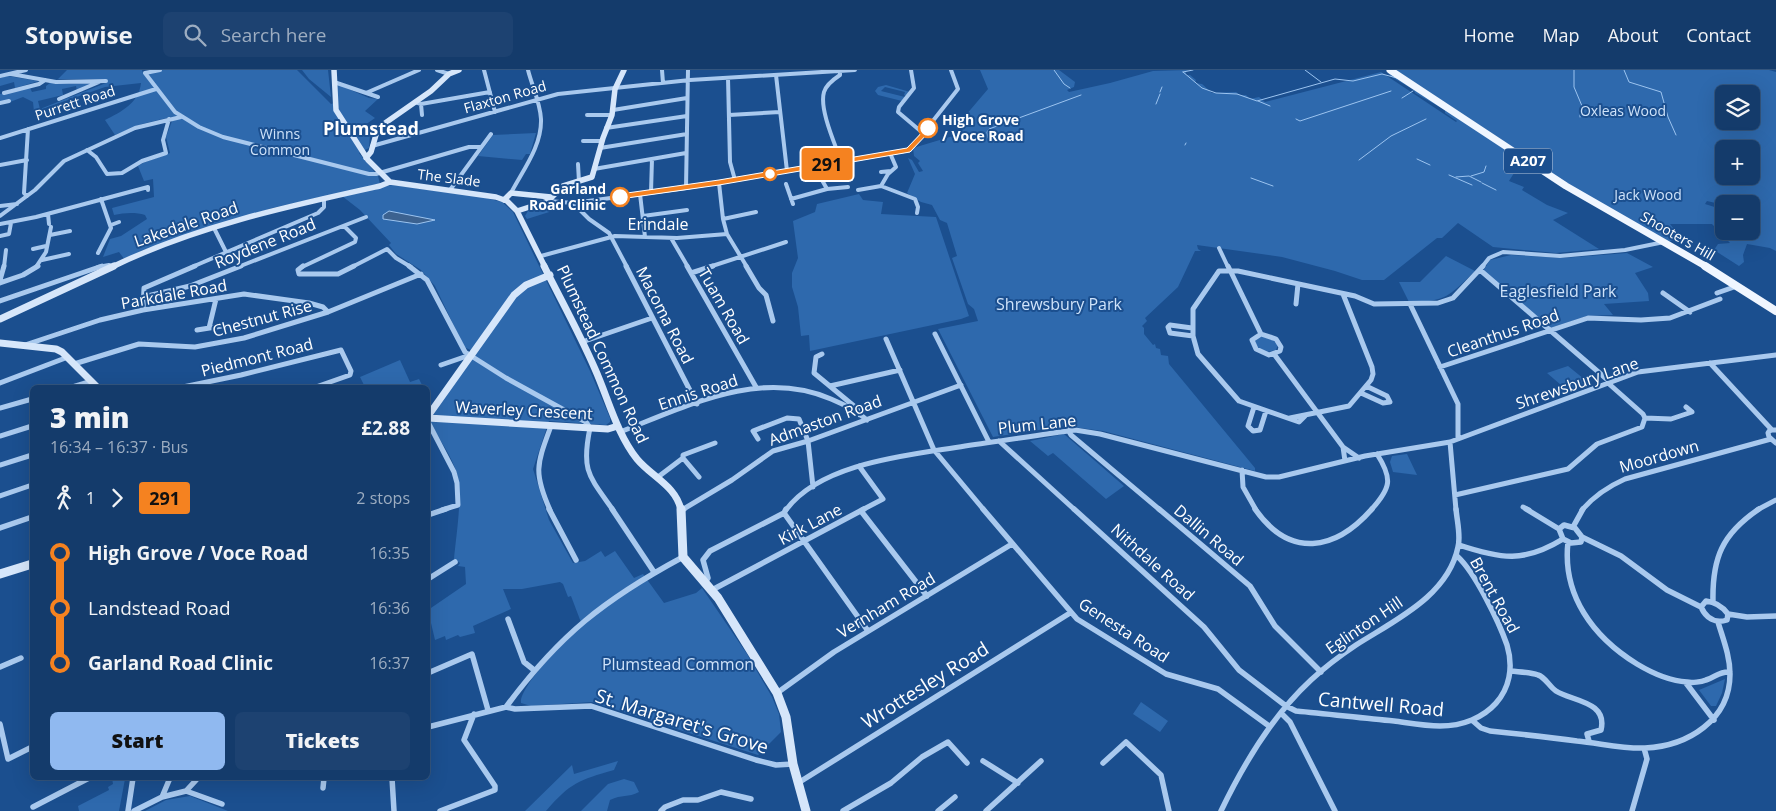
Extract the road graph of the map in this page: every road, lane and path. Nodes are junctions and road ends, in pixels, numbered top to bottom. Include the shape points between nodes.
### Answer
1 (26, 70) edge
2 (160, 70) edge
3 (334, 70) edge
4 (419, 70) edge
5 (437, 70) edge
6 (459, 70) edge
7 (484, 70) edge
8 (528, 70) edge
9 (624, 70) edge
10 (662, 70) edge
11 (688, 70) edge
12 (758, 70) edge
13 (844, 70) edge
14 (855, 70) edge
15 (910, 70) edge
16 (951, 70) edge
17 (1390, 70) edge
18 (802, 72) edge
19 (11, 74) junction
20 (449, 74) junction
21 (776, 75) junction
22 (0, 76) edge
23 (758, 76) junction
24 (728, 78) junction
25 (45, 80) junction
26 (688, 80) junction
27 (99, 81) junction
28 (106, 81) dead end
29 (334, 82) junction
30 (663, 83) junction
31 (156, 89) junction
32 (616, 89) junction
33 (490, 92) junction
34 (4, 93) dead end
35 (366, 93) junction
36 (378, 97) dead end
37 (687, 98) junction
38 (58, 99) dead end
39 (536, 100) junction
40 (9, 101) dead end
41 (0, 103) edge
42 (418, 103) junction
43 (495, 112) junction
44 (780, 112) junction
45 (613, 113) junction
46 (422, 115) dead end
47 (587, 115) dead end
48 (729, 115) junction
49 (687, 116) junction
50 (181, 117) junction
51 (169, 119) junction
52 (606, 128) junction
53 (28, 129) junction
54 (491, 134) dead end
55 (687, 134) junction
56 (924, 134) junction
57 (0, 138) edge
58 (583, 141) dead end
59 (602, 141) junction
60 (372, 146) junction
61 (481, 147) junction
62 (600, 148) junction
63 (87, 150) junction
64 (890, 153) junction
65 (686, 154) junction
66 (366, 158) junction
67 (652, 159) junction
68 (27, 160) junction
69 (841, 161) junction
70 (578, 164) dead end
71 (0, 166) edge
72 (814, 166) junction
73 (594, 169) junction
74 (788, 171) junction
75 (829, 171) dead end
76 (890, 171) junction
77 (881, 172) dead end
78 (379, 173) junction
79 (846, 174) dead end
80 (832, 176) junction
81 (735, 180) junction
82 (821, 180) junction
83 (390, 182) junction
84 (579, 182) junction
85 (719, 183) junction
86 (786, 184) dead end
87 (882, 186) junction
88 (848, 187) dead end
89 (686, 188) junction
90 (827, 189) junction
91 (148, 190) dead end
92 (450, 190) junction
93 (858, 190) dead end
94 (651, 192) junction
95 (512, 193) junction
96 (640, 194) junction
97 (27, 196) junction
98 (324, 198) junction
99 (101, 199) junction
100 (550, 199) junction
101 (504, 200) junction
102 (573, 203) junction
103 (17, 204) junction
104 (0, 206) edge
105 (687, 210) dead end
106 (517, 211) junction
107 (756, 212) dead end
108 (917, 213) dead end
109 (48, 214) junction
110 (0, 216) edge
111 (643, 216) junction
112 (366, 217) dead end
113 (723, 219) junction
114 (120, 222) dead end
115 (11, 223) junction
116 (0, 224) edge
117 (110, 225) junction
118 (344, 226) junction
119 (214, 228) junction
120 (70, 231) dead end
121 (727, 234) junction
122 (50, 235) junction
123 (0, 236) edge
124 (611, 237) junction
125 (645, 237) junction
126 (671, 238) junction
127 (786, 242) dead end
128 (1664, 242) junction
129 (46, 246) junction
130 (1219, 248) dead end
131 (33, 249) dead end
132 (6, 250) dead end
133 (226, 252) junction
134 (98, 253) dead end
135 (70, 254) dead end
136 (541, 256) junction
137 (739, 257) junction
138 (42, 260) junction
139 (111, 268) junction
140 (1230, 270) junction
141 (1480, 270) junction
142 (690, 272) junction
143 (421, 274) junction
144 (550, 275) junction
145 (0, 282) edge
146 (1298, 284) junction
147 (1737, 286) junction
148 (1662, 293) dead end
149 (1717, 293) dead end
150 (1344, 294) junction
151 (143, 297) junction
152 (216, 299) junction
153 (1720, 299) dead end
154 (0, 301) edge
155 (1296, 304) dead end
156 (1410, 304) junction
157 (143, 310) junction
158 (1776, 311) edge
159 (328, 312) junction
160 (1690, 312) junction
161 (652, 318) junction
162 (0, 319) edge
163 (773, 320) dead end
164 (222, 326) dead end
165 (209, 328) junction
166 (1192, 328) junction
167 (197, 330) dead end
168 (1550, 330) junction
169 (935, 334) dead end
170 (1261, 334) junction
171 (1193, 336) junction
172 (886, 339) dead end
173 (582, 342) junction
174 (0, 343) edge
175 (25, 346) junction
176 (1274, 354) junction
177 (1776, 354) edge
178 (470, 355) junction
179 (819, 355) dead end
180 (68, 357) junction
181 (1710, 363) junction
182 (74, 364) junction
183 (441, 365) dead end
184 (1440, 367) junction
185 (900, 370) junction
186 (92, 381) junction
187 (0, 383) edge
188 (1609, 383) junction
189 (79, 385) edge
190 (95, 385) edge
191 (205, 385) edge
192 (322, 385) edge
193 (961, 385) junction
194 (830, 386) junction
195 (1366, 386) junction
196 (756, 387) junction
197 (1361, 393) junction
198 (30, 400) edge
199 (914, 401) junction
200 (697, 404) junction
201 (1254, 407) junction
202 (1686, 407) dead end
203 (0, 408) edge
204 (1266, 411) junction
205 (1319, 413) junction
206 (860, 414) junction
207 (430, 415) edge
208 (430, 418) edge
209 (1645, 418) junction
210 (866, 420) junction
211 (430, 422) edge
212 (1457, 423) junction
213 (552, 426) junction
214 (30, 427) edge
215 (590, 428) junction
216 (619, 429) junction
217 (1068, 430) junction
218 (1774, 430) edge
219 (1468, 435) junction
220 (0, 436) edge
221 (1458, 438) junction
222 (758, 439) dead end
223 (999, 440) junction
224 (808, 441) junction
225 (1773, 441) edge
226 (989, 442) junction
227 (1450, 442) junction
228 (715, 444) dead end
229 (1343, 447) junction
230 (934, 450) junction
231 (1377, 454) junction
232 (30, 456) edge
233 (683, 458) junction
234 (1359, 458) junction
235 (1345, 461) junction
236 (0, 465) edge
237 (859, 466) junction
238 (1242, 470) junction
239 (658, 477) junction
240 (699, 477) dead end
241 (30, 486) edge
242 (813, 487) junction
243 (1455, 495) junction
244 (0, 496) edge
245 (1776, 500) edge
246 (1523, 507) dead end
247 (681, 511) junction
248 (862, 511) junction
249 (784, 513) junction
250 (430, 514) edge
251 (30, 518) edge
252 (1573, 527) junction
253 (0, 528) edge
254 (1559, 529) junction
255 (1582, 538) junction
256 (1565, 540) junction
257 (804, 541) junction
258 (1012, 544) junction
259 (1459, 544) junction
260 (1457, 556) junction
261 (683, 557) junction
262 (576, 560) dead end
263 (455, 562) dead end
264 (30, 565) edge
265 (654, 572) junction
266 (0, 574) edge
267 (430, 578) edge
268 (705, 582) junction
269 (712, 590) junction
270 (927, 596) junction
271 (1713, 602) junction
272 (1701, 607) junction
273 (1070, 613) junction
274 (1728, 614) junction
275 (1776, 616) edge
276 (508, 620) dead end
277 (1718, 622) junction
278 (868, 631) junction
279 (21, 658) dead end
280 (0, 667) edge
281 (534, 670) junction
282 (1511, 671) junction
283 (430, 672) edge
284 (1321, 672) junction
285 (1730, 672) junction
286 (1686, 683) junction
287 (777, 693) junction
288 (1286, 706) junction
289 (506, 707) junction
290 (488, 710) junction
291 (1281, 713) junction
292 (474, 714) junction
293 (1714, 720) junction
294 (1473, 721) junction
295 (0, 724) edge
296 (430, 726) edge
297 (1269, 726) junction
298 (1589, 741) junction
299 (30, 748) edge
300 (1644, 748) junction
301 (982, 761) dead end
302 (1041, 761) dead end
303 (1103, 763) dead end
304 (793, 764) junction
305 (967, 764) dead end
306 (85, 780) edge
307 (133, 780) edge
308 (169, 780) edge
309 (196, 780) edge
310 (324, 780) edge
311 (392, 780) edge
312 (797, 783) junction
313 (1018, 783) junction
314 (323, 788) dead end
315 (186, 791) junction
316 (162, 797) junction
317 (955, 797) dead end
318 (752, 799) dead end
319 (222, 804) dead end
320 (32, 807) dead end
321 (128, 811) edge
322 (134, 811) edge
323 (394, 811) edge
324 (440, 811) edge
325 (661, 811) edge
326 (806, 811) edge
327 (843, 811) edge
328 (938, 811) edge
329 (986, 811) edge
330 (1169, 811) edge
331 (1221, 811) edge
332 (1335, 811) edge
333 (1632, 811) edge

1 - 19 street
2 - 31 street via 145,73
3 - 29 street
4 - 35 street
5 - 20 street
6 - 20 street
7 - 33 street
8 - 39 street
9 - 32 street
10 - 30 street
11 - 26 street
12 - 23 street
13 - 14 street, Flaxton Road
13 - 18 street, Flaxton Road
13 - 69 street via 824,94 832,137
15 - 56 street via 914,88 898,110
16 - 56 street via 958,89
17 - 128 main road, Shooters Hill / A207 via 1566,186
18 - 21 street, Flaxton Road
19 - 22 street
19 - 25 street
20 - 42 street
21 - 23 street, Flaxton Road
21 - 44 street
23 - 24 street, Flaxton Road
24 - 26 street, Flaxton Road
24 - 48 street
25 - 27 street
25 - 34 street
26 - 30 street, Flaxton Road
26 - 37 street
27 - 28 street
27 - 38 street via 94,86
29 - 35 street via 339,81
29 - 66 street via 336,110
30 - 32 street, Flaxton Road
31 - 50 street
31 - 53 street, Purrett Road
32 - 39 street, Flaxton Road via 558,94
32 - 45 street
33 - 42 street
33 - 43 street
35 - 36 street
37 - 45 street
37 - 49 street
39 - 43 street, Flaxton Road
39 - 95 street via 540,124 538,141
40 - 41 street
42 - 46 street
42 - 60 street via 378,128
43 - 60 street, Flaxton Road
44 - 48 street
44 - 74 street
45 - 47 street
45 - 52 street
48 - 81 street via 730,162
49 - 52 street
49 - 55 street
50 - 51 street
50 - 78 street via 224,137 368,174
51 - 63 street via 136,128
51 - 63 street via 163,140 166,153 125,171 109,176
52 - 59 street
53 - 57 street, Purrett Road
53 - 68 street
54 - 61 street
55 - 62 street
55 - 65 street
56 - 64 street via 913,148
58 - 59 street
59 - 62 street
60 - 66 street
61 - 78 street via 469,146
61 - 92 street
62 - 73 street
63 - 97 street via 61,163
64 - 69 street
64 - 76 street via 896,165
65 - 67 street
65 - 89 street
66 - 78 street
67 - 73 street
67 - 94 street
68 - 71 street
68 - 97 street via 24,193
69 - 72 street
70 - 84 street
72 - 74 street
72 - 82 street
73 - 84 street via 592,177
74 - 81 street
75 - 80 street
76 - 77 street
76 - 87 street
78 - 83 street
79 - 80 street
80 - 82 street
81 - 85 street
82 - 90 street
83 - 92 street, The Slade
83 - 98 street, Lakedale Road
84 - 100 street via 563,186
85 - 89 street
85 - 113 street
86 - 90 street via 792,202
87 - 93 street
87 - 108 street via 915,199
88 - 90 street
89 - 94 street
91 - 99 street via 148,187
92 - 101 street, The Slade
94 - 96 street
95 - 100 street
95 - 101 street
96 - 102 street
96 - 111 street
97 - 103 street
98 - 119 street, Lakedale Road
98 - 133 street via 324,207 318,213
99 - 109 street
99 - 117 street
100 - 102 street
100 - 106 street
101 - 106 street, Plumstead Common Road
102 - 124 street, Erindale
103 - 104 street
103 - 110 street
105 - 111 street
106 - 136 street, Plumstead Common Road
107 - 113 street
109 - 115 street
109 - 122 street
111 - 125 street
112 - 118 street, Roydene Road
113 - 121 street
114 - 117 street
115 - 116 street
115 - 123 street via 9,234
117 - 134 street
118 - 143 street via 356,238 355,242 303,266 298,270 299,274 338,274 387,248
118 - 151 street, Roydene Road via 190,286
119 - 133 street
119 - 139 street, Lakedale Road via 141,253
120 - 122 street
121 - 126 street, Erindale
121 - 137 street
122 - 129 street
124 - 125 street, Erindale
124 - 136 street
124 - 161 street, Macoma Road
125 - 126 street, Erindale
126 - 142 street, Tuam Road
127 - 137 street
128 - 141 street via 1625,250 1567,255 1503,252 1489,258
128 - 147 main road, Shooters Hill / A207
129 - 131 street
129 - 138 street
130 - 140 street
132 - 145 street
133 - 151 street via 146,286 142,290
135 - 138 street
136 - 144 street, Plumstead Common Road
137 - 142 street
137 - 163 street via 766,295
138 - 145 street via 30,273
139 - 154 street via 102,266
139 - 162 street, Lakedale Road
140 - 146 street
140 - 166 street via 1219,271 1199,299 1193,309
140 - 170 street
141 - 156 street via 1448,301
141 - 168 street
142 - 196 street, Tuam Road
143 - 159 street, Chestnut Rise
143 - 178 street via 436,294 460,347
144 - 173 street, Plumstead Common Road
144 - 178 street via 520,288
146 - 150 street
146 - 155 street
147 - 149 street
147 - 158 main road, Shooters Hill / A207
148 - 160 street
150 - 156 street via 1374,304
150 - 195 street via 1372,367 1373,374
151 - 157 street
152 - 157 street, Parkdale Road
152 - 159 street, Parkdale Road via 244,294 265,296 317,305
152 - 165 street
153 - 160 street, Cleanthus Road
156 - 184 street
157 - 175 street, Parkdale Road
159 - 182 street, Chestnut Rise via 224,343 195,347 139,344
160 - 168 street, Cleanthus Road via 1652,320 1588,318
161 - 173 street
161 - 200 street, Macoma Road
164 - 165 street
165 - 167 street
166 - 171 street
166 - 171 street via 1168,327 1170,333
168 - 184 street, Cleanthus Road
168 - 188 street
169 - 193 street
170 - 176 street via 1271,336 1281,344 1280,350
170 - 176 street via 1252,340 1253,346 1264,354
171 - 201 street via 1198,354 1239,401
172 - 185 street, Genesta Road
173 - 216 street, Plumstead Common Road
174 - 175 street
175 - 180 street via 56,349
176 - 205 street
177 - 181 street, Shrewsbury Lane
178 - 183 street
178 - 207 street
178 - 215 street via 586,422
179 - 194 street via 814,373
180 - 182 street
180 - 187 street
181 - 188 street, Shrewsbury Lane via 1638,372
181 - 218 street
182 - 186 street
184 - 212 street via 1458,404
185 - 194 street
185 - 199 street, Genesta Road
186 - 189 street
186 - 190 street
188 - 209 street
188 - 219 street, Shrewsbury Lane
191 - 192 street, Piedmont Road via 342,351 351,371 348,376
193 - 199 street, Admaston Road
193 - 226 street
194 - 206 street
195 - 197 street
195 - 197 street via 1386,396 1390,402 1382,403
196 - 200 street, Ennis Road
196 - 206 street, Ennis Road via 784,386 812,391
197 - 205 street via 1350,406
198 - 203 street
199 - 210 street, Admaston Road
199 - 230 street, Genesta Road
200 - 216 street, Ennis Road
201 - 204 street
201 - 204 street via 1248,426 1256,432 1260,430
202 - 209 street via 1692,412 1671,419
204 - 205 street via 1299,422 1305,416
205 - 229 street
206 - 210 street, Ennis Road
208 - 213 street, Waverley Crescent
209 - 243 street via 1642,427 1597,444 1568,469
210 - 224 street, Admaston Road
211 - 250 street via 454,472 458,505
212 - 219 street
212 - 221 street
213 - 215 street, Waverley Crescent
213 - 262 street via 537,471 551,514
214 - 220 street
215 - 216 street, Waverley Crescent
215 - 265 street via 585,451 588,474
216 - 239 street, Plumstead Common Road via 634,455
217 - 223 street, Plum Lane
217 - 238 street, Plum Lane via 1100,434
217 - 284 street, Dallin Road via 1250,586 1275,626
218 - 225 street via 1768,433
219 - 221 street, Shrewsbury Lane
221 - 227 street, Shrewsbury Lane
222 - 224 street via 754,431 792,418 799,419
223 - 226 street, Plum Lane
223 - 288 street, Nithdale Road via 1204,627 1243,673
224 - 242 street
224 - 247 street, Admaston Road via 773,451
225 - 252 street, Moordown via 1744,445 1698,461 1630,476 1592,499
226 - 230 street, Plum Lane
227 - 231 street, Plum Lane
227 - 243 street, Eglinton Hill
228 - 233 street via 683,455
229 - 234 street
229 - 235 street
230 - 237 street, Plum Lane
230 - 258 street, Genesta Road
231 - 234 street, Plum Lane
231 - 238 street via 1387,472 1387,489 1376,506 1349,532 1321,544 1293,541 1268,525 1244,490
232 - 236 street
233 - 239 street
233 - 240 street
234 - 235 street, Plum Lane
235 - 238 street, Plum Lane via 1279,477
237 - 242 street, Plum Lane
237 - 248 street, Kirk Lane via 883,499
239 - 247 street, Plumstead Common Road via 676,496
241 - 244 street
242 - 249 street, Plum Lane
243 - 259 street, Eglinton Hill
245 - 271 street via 1748,515 1723,543 1712,578
246 - 254 street
247 - 261 street, Plumstead Common Road
248 - 257 street, Kirk Lane
248 - 270 street
249 - 257 street
249 - 268 street, Plum Lane via 705,555 703,562 708,578
251 - 253 street
252 - 254 street via 1564,525
252 - 255 street
254 - 256 street
255 - 256 street via 1578,543
255 - 272 street via 1621,556 1667,590
256 - 259 street via 1513,558 1498,557
256 - 286 street via 1566,566 1572,590 1593,627 1639,664 1669,679
257 - 269 street, Kirk Lane
257 - 278 street
258 - 270 street, Vernham Road
258 - 273 street, Genesta Road
259 - 260 street, Eglinton Hill
260 - 282 street, Brent Road via 1467,566 1498,624 1508,650
260 - 284 street, Eglinton Hill via 1425,599
261 - 265 street
261 - 268 street
263 - 267 street
264 - 266 street
265 - 281 street via 625,588 583,619
268 - 269 street
269 - 287 street
270 - 278 street, Vernham Road
271 - 272 street via 1703,602
271 - 274 street
272 - 277 street via 1707,616
273 - 297 street, Genesta Road via 1166,674 1218,688
273 - 312 street, Wrottesley Road
274 - 275 street
274 - 277 street via 1727,620
276 - 281 street via 524,662
277 - 285 street
278 - 287 street, Vernham Road
279 - 280 street
281 - 289 street
282 - 294 street, Brent Road via 1504,693 1496,704
282 - 298 street via 1540,675 1556,691 1582,699 1594,708 1602,726 1601,730 1587,734
283 - 290 street via 472,654
284 - 288 street, Eglinton Hill
285 - 286 street via 1722,670 1708,680
285 - 293 street via 1726,700
286 - 293 street
287 - 304 street via 786,717
288 - 291 street, Eglinton Hill
288 - 294 street, Cantwell Road via 1296,711 1440,726
289 - 290 street, St. Margaret's Grove
289 - 304 street, St. Margaret's Grove via 591,706 756,760 776,765
290 - 292 street, St. Margaret's Grove
291 - 297 street, Eglinton Hill
291 - 332 street via 1290,722
292 - 296 street, St. Margaret's Grove
292 - 324 street via 464,740 495,790
293 - 300 street via 1699,732
294 - 298 street via 1490,731
295 - 299 street via 8,759
297 - 331 street, Eglinton Hill via 1249,756
298 - 300 street
300 - 333 street via 1647,759
301 - 313 street
302 - 313 street
303 - 330 street via 1126,742 1161,775
304 - 312 street
305 - 327 street via 948,742 922,757 891,783
306 - 320 street
307 - 321 street
308 - 316 street
309 - 315 street
310 - 314 street
311 - 323 street
312 - 326 street
313 - 329 street
315 - 316 street
315 - 319 street
316 - 322 street
317 - 328 street
318 - 325 street via 721,792 698,800 683,800

